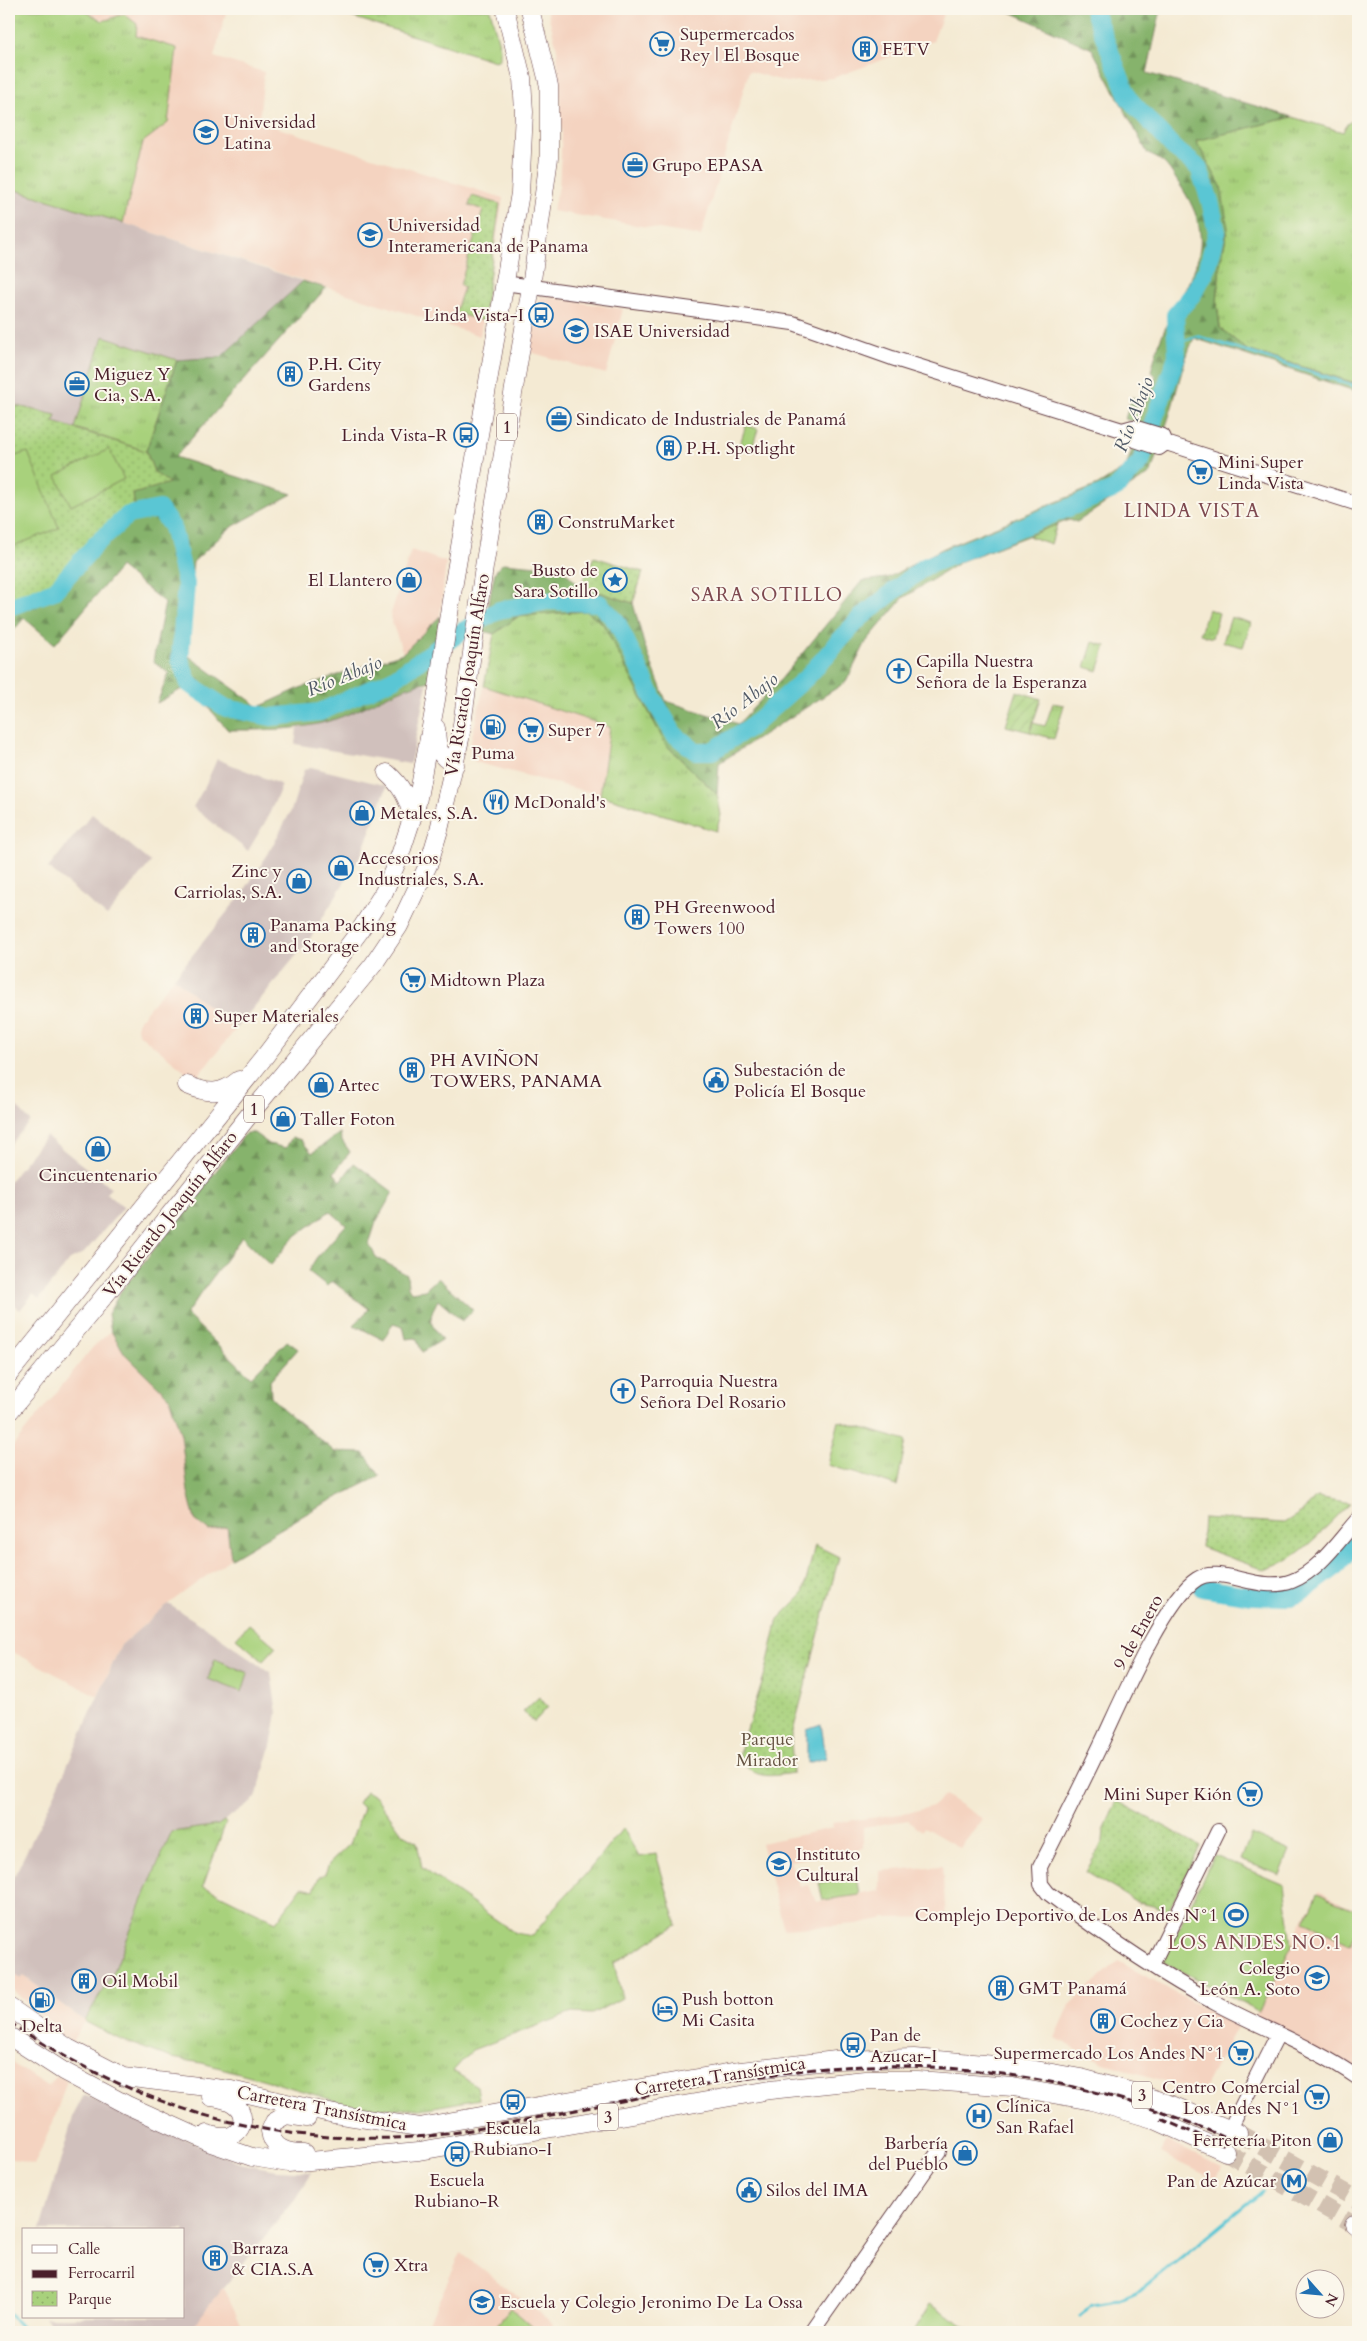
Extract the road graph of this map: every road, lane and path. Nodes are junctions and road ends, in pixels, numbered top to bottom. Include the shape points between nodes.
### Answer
1 (505, 9) edge
2 (530, 9) edge
3 (504, 283) junction
4 (531, 287) junction
5 (1358, 504) edge
6 (437, 693) junction
7 (455, 764) junction
8 (387, 773) dead end
9 (421, 781) junction
10 (449, 788) junction
11 (412, 819) junction
12 (262, 1060) junction
13 (187, 1085) dead end
14 (220, 1112) junction
15 (200, 1175) junction
16 (9, 1374) edge
17 (9, 1412) edge
18 (1358, 1519) edge
19 (1218, 1831) dead end
20 (1146, 1961) junction
21 (9, 2007) edge
22 (1278, 2034) junction
23 (9, 2036) edge
24 (124, 2077) junction
25 (1358, 2078) edge
26 (147, 2114) junction
27 (419, 2127) junction
28 (1234, 2131) joint
29 (940, 2151) dead end
30 (1226, 2152) tunnel mouth
31 (391, 2154) junction
32 (812, 2332) edge

1 - 3 main road, Vía Ricardo Joaquín Alfaro via 522,78 524,112 520,193
2 - 4 main road, Vía Ricardo Joaquín Alfaro via 548,86 550,124 549,158
3 - 4 street
3 - 6 main road, Vía Ricardo Joaquín Alfaro / 1
4 - 5 street via 793,323 910,364
4 - 7 main road, Vía Ricardo Joaquín Alfaro / 1
6 - 7 main road via 436,742 443,758
6 - 9 main road, Vía Ricardo Joaquín Alfaro / 1
7 - 10 main road, Vía Ricardo Joaquín Alfaro / 1
8 - 11 main road via 406,797
9 - 10 main road
9 - 11 main road, Vía Ricardo Joaquín Alfaro / 1
10 - 15 main road, Vía Ricardo Joaquín Alfaro / 1 via 429,863 407,911 385,948
11 - 12 main road, Vía Ricardo Joaquín Alfaro / 1 via 384,892 359,932
12 - 13 main road via 222,1091 211,1093
12 - 14 main road, Vía Ricardo Joaquín Alfaro / 1
14 - 15 main road via 221,1120 202,1158
14 - 16 main road, Vía Ricardo Joaquín Alfaro / 1
15 - 17 main road, Vía Ricardo Joaquín Alfaro / 1
18 - 20 street, 9 de Enero via 1320,1561 1293,1580 1270,1586 1215,1573 1197,1579 1172,1605 1040,1867 1039,1877 1048,1894
19 - 20 street
20 - 22 street via 1210,2000
21 - 24 main road, Carretera Transístmica / 3 via 68,2048
22 - 25 street via 1330,2059
22 - 28 street
23 - 26 main road, Carretera Transístmica / 3 via 63,2070
24 - 26 main road via 172,2091 230,2101 241,2111 242,2120 235,2134 222,2137
24 - 27 main road, Carretera Transístmica / 3 via 232,2090 334,2114
26 - 31 main road, Carretera Transístmica / 3 via 212,2143 288,2163
27 - 28 main road, Carretera Transístmica / 3 via 732,2072 805,2062 899,2058 959,2060 1080,2078 1136,2093
27 - 31 main road via 352,2127 290,2114 278,2119 270,2131 275,2144 291,2153
29 - 32 street
30 - 31 main road, Carretera Transístmica / 3 via 1153,2119 1092,2101 1013,2088 865,2080 770,2090

